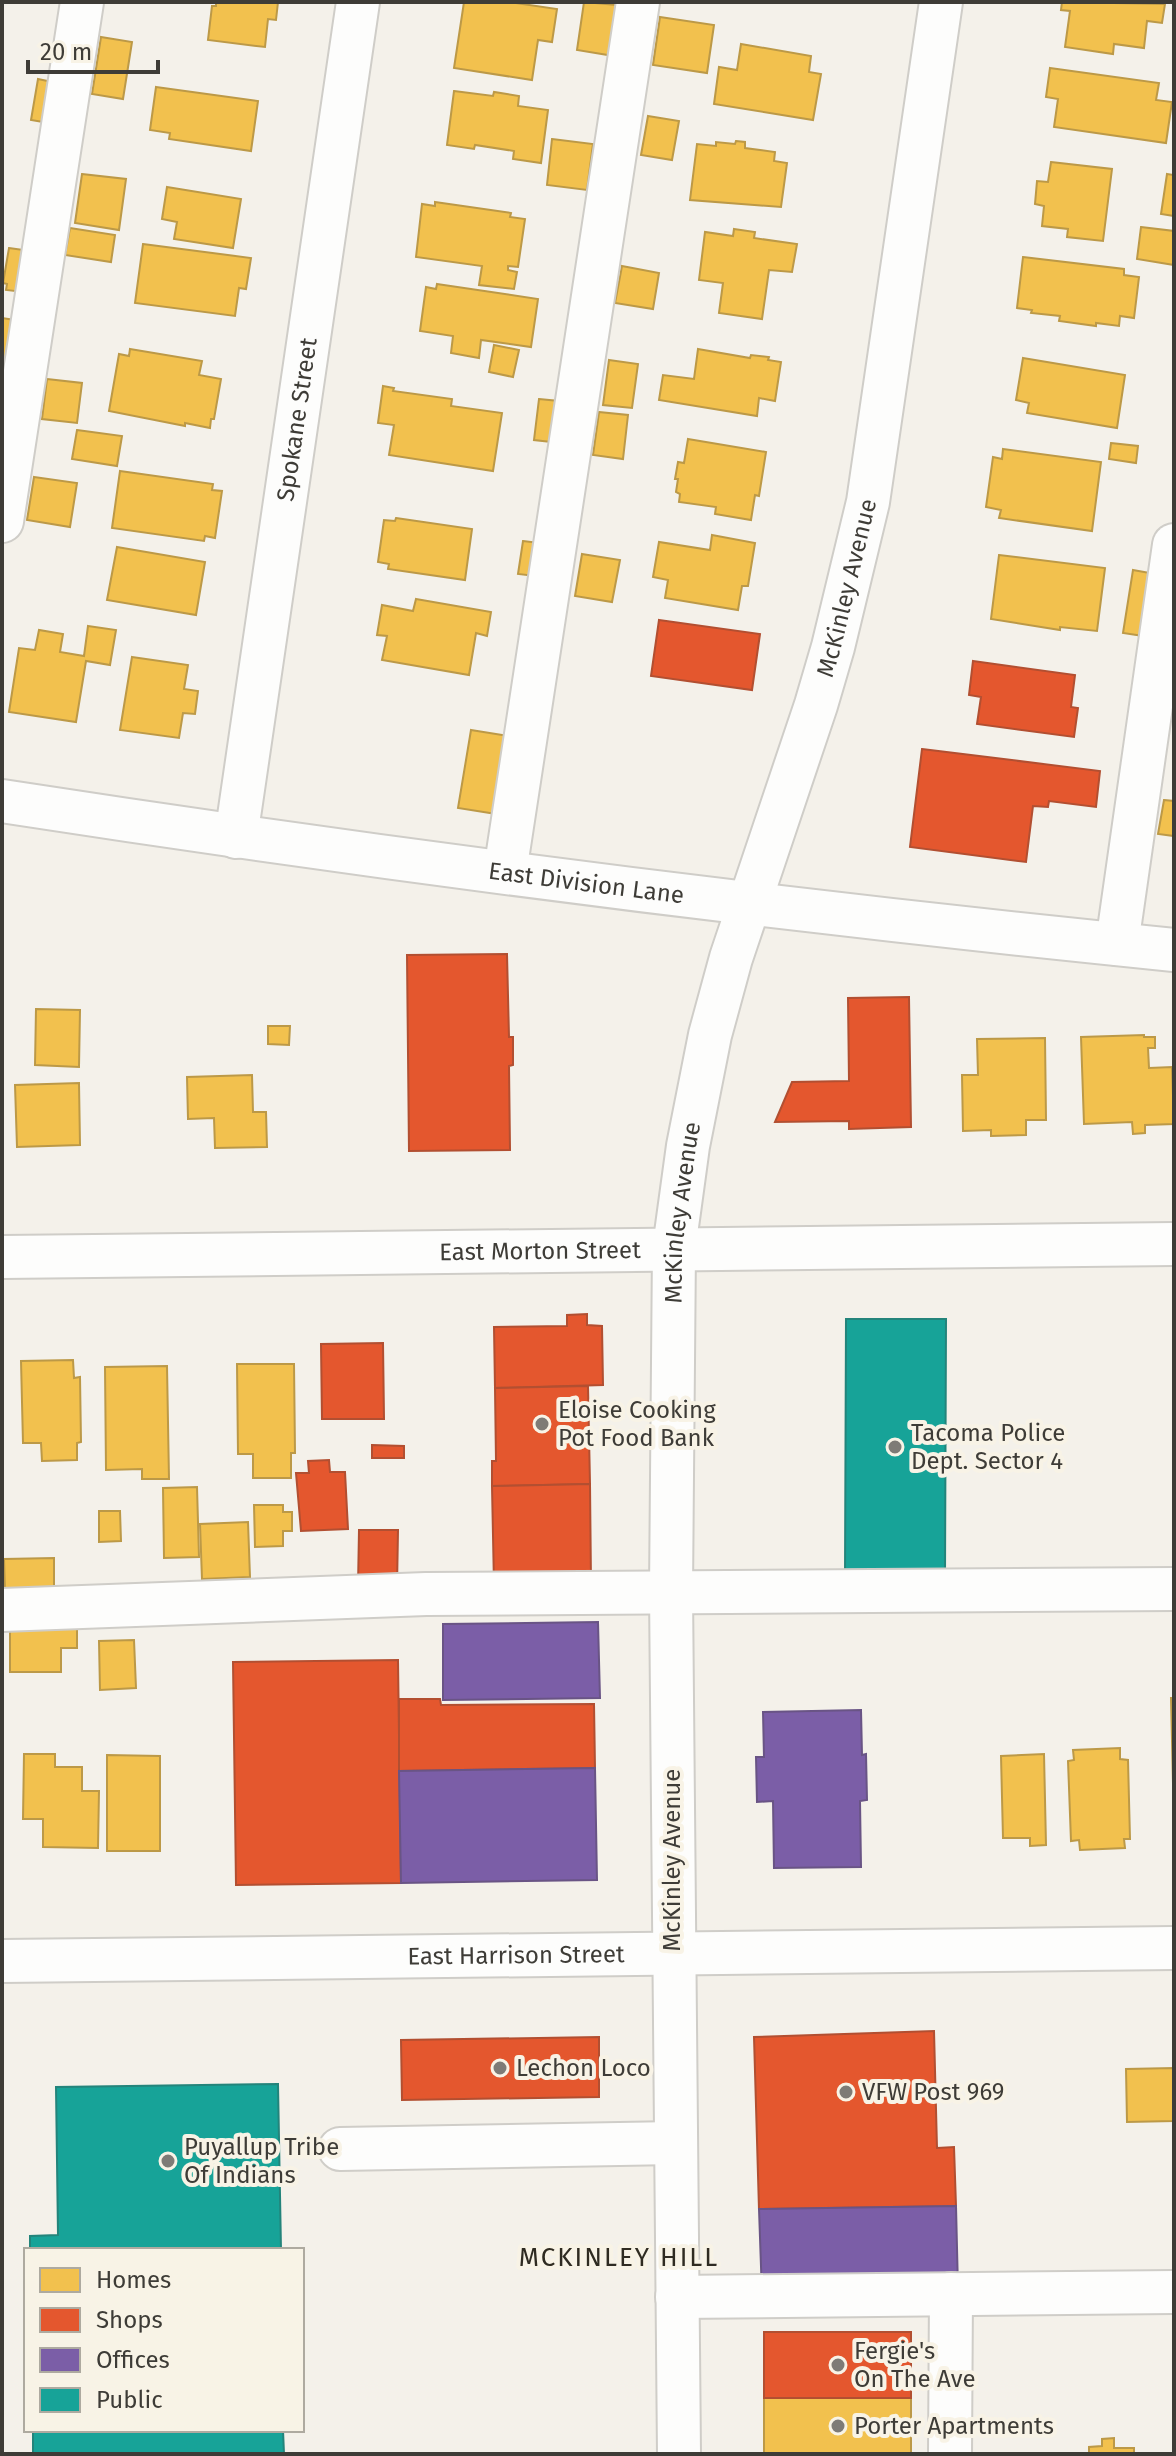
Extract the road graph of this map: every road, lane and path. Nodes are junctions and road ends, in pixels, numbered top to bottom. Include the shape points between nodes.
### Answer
1 (82, 2) edge
2 (358, 2) edge
3 (638, 2) edge
4 (941, 2) edge
5 (2, 521) edge
6 (1174, 545) edge
7 (2, 801) edge
8 (236, 837) junction
9 (505, 872) junction
10 (749, 904) junction
11 (1117, 944) junction
12 (1174, 950) edge
13 (1174, 1244) edge
14 (674, 1248) junction
15 (2, 1257) edge
16 (1174, 1589) edge
17 (671, 1591) junction
18 (2, 1610) edge
19 (1174, 1948) edge
20 (673, 1955) junction
21 (2, 1961) edge
22 (675, 2143) junction
23 (340, 2149) dead end
24 (1174, 2292) edge
25 (951, 2294) junction
26 (677, 2297) junction
27 (679, 2454) edge
28 (950, 2454) edge

1 - 5 street
2 - 8 street, Spokane Street
3 - 9 street
4 - 10 street, McKinley Avenue via 868,502 816,705
6 - 11 street
7 - 8 street, East Division Lane
8 - 9 street, East Division Lane
9 - 10 street, East Division Lane
10 - 11 street, East Division Lane
10 - 14 street, McKinley Avenue via 710,1035
11 - 12 street, East Division Lane
13 - 14 street, East Morton Street
14 - 15 street, East Morton Street
14 - 17 street, McKinley Avenue
16 - 17 street
17 - 18 street
17 - 20 street, McKinley Avenue
19 - 20 street, East Harrison Street
20 - 21 street, East Harrison Street
20 - 22 street, McKinley Avenue
22 - 23 street
22 - 26 street, McKinley Avenue
24 - 25 street
25 - 26 street
25 - 28 street
26 - 27 street, McKinley Avenue

